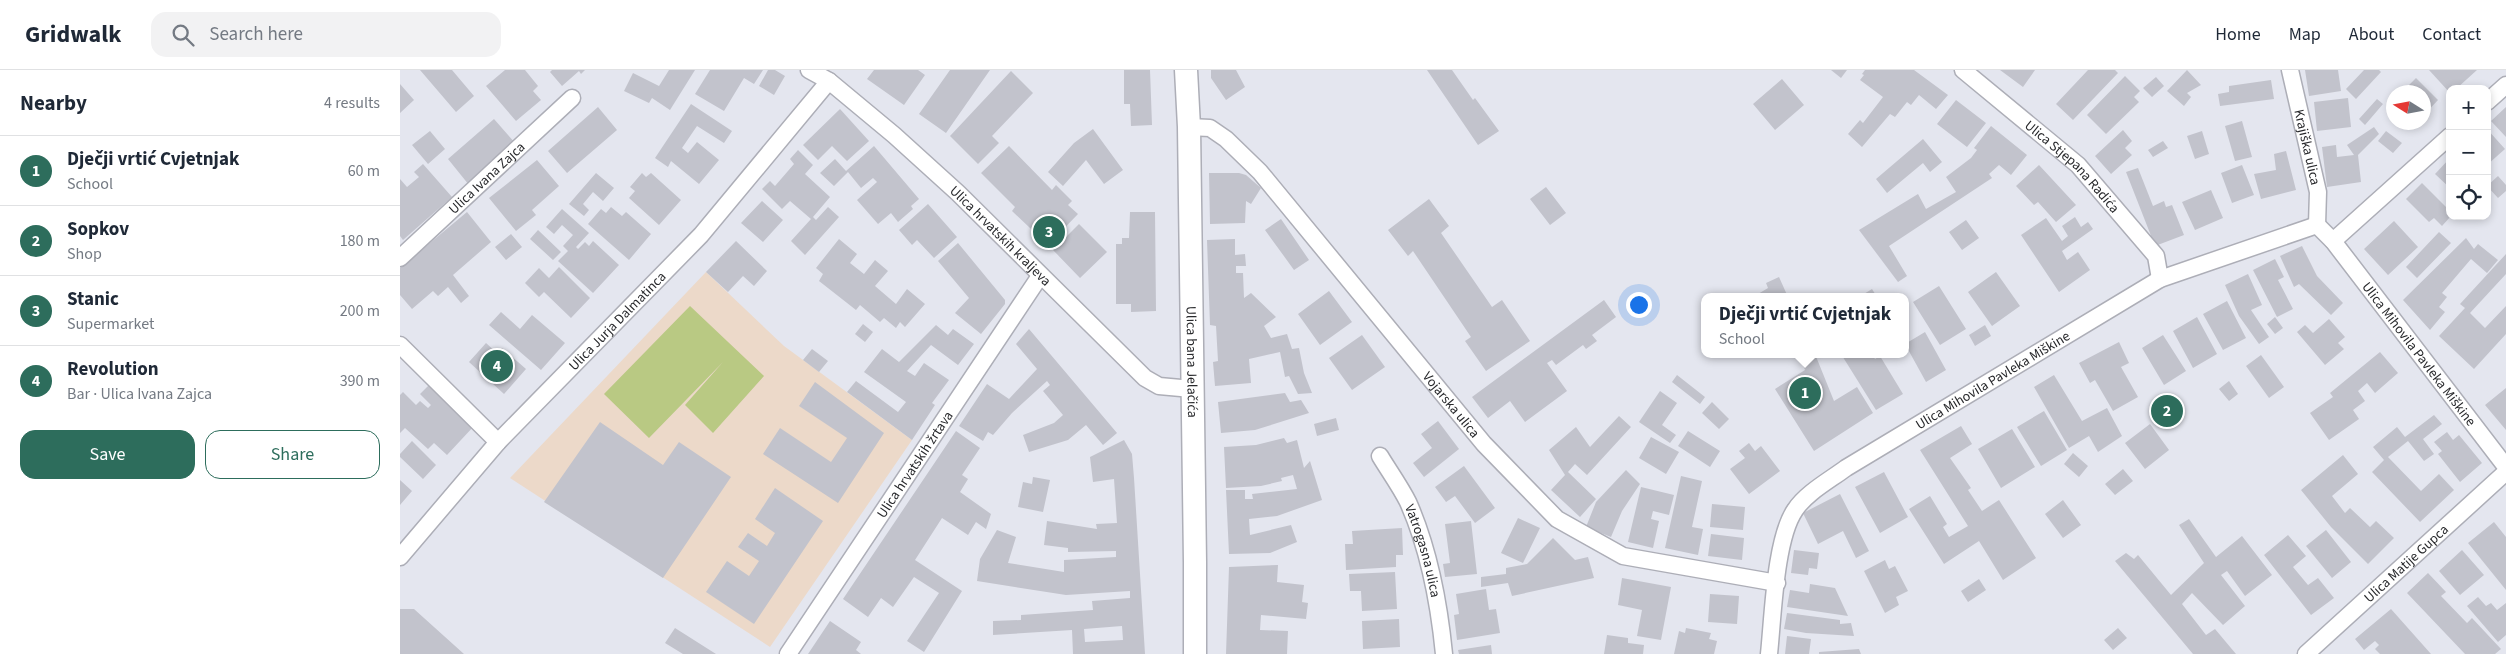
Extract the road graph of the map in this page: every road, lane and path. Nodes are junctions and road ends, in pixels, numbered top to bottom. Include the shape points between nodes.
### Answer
1 (809, 70) edge
2 (1186, 70) edge
3 (1962, 70) edge
4 (2290, 70) edge
5 (829, 81) junction
6 (2506, 85) edge
7 (572, 98) dead end
8 (2491, 98) edge
9 (1190, 127) junction
10 (2446, 140) edge
11 (2316, 225) junction
12 (2334, 241) junction
13 (400, 258) edge
14 (1040, 276) junction
15 (2160, 279) junction
16 (400, 345) edge
17 (1192, 389) junction
18 (498, 442) junction
19 (1380, 456) dead end
20 (2506, 467) edge
21 (2506, 472) edge
22 (400, 557) edge
23 (1777, 583) junction
24 (788, 654) edge
25 (1194, 654) edge
26 (1444, 654) edge
27 (1769, 654) edge
28 (2306, 654) edge

1 - 5 street, Ulica hrvatskih kraljeva
2 - 9 main road, Ulica bana Jelačića
3 - 15 street, Ulica Stjepana Radića via 2078,164 2156,256
4 - 11 street, Krajiška ulica via 2318,192
5 - 14 street, Ulica hrvatskih kraljeva via 894,134 958,193
5 - 18 street, Ulica Jurja Dalmatinca via 701,235
6 - 8 street
7 - 13 street, Ulica Ivana Zajca
9 - 17 main road, Ulica bana Jelačića
9 - 23 street, Vojarska ulica via 1210,128 1260,172 1484,444 1557,519 1623,556
10 - 12 street
11 - 12 street, Ulica Mihovila Pavleka Miškine
11 - 15 street, Ulica Mihovila Pavleka Miškine
12 - 20 street, Ulica Mihovila Pavleka Miškine
14 - 17 street, Ulica hrvatskih kraljeva via 1145,378 1159,386
14 - 24 street, Ulica hrvatskih žrtava
15 - 23 street, Ulica Mihovila Pavleka Miškine via 1846,468 1809,496 1795,509 1788,522
16 - 18 street
17 - 25 main road, Ulica bana Jelačića via 1196,562
18 - 22 street, Ulica Jurja Dalmatinca
19 - 26 street, Vatrogasna ulica via 1407,501 1424,548 1436,590
21 - 28 street, Ulica Matije Gupca
23 - 27 street, Ulica Mihovila Pavleka Miškine

